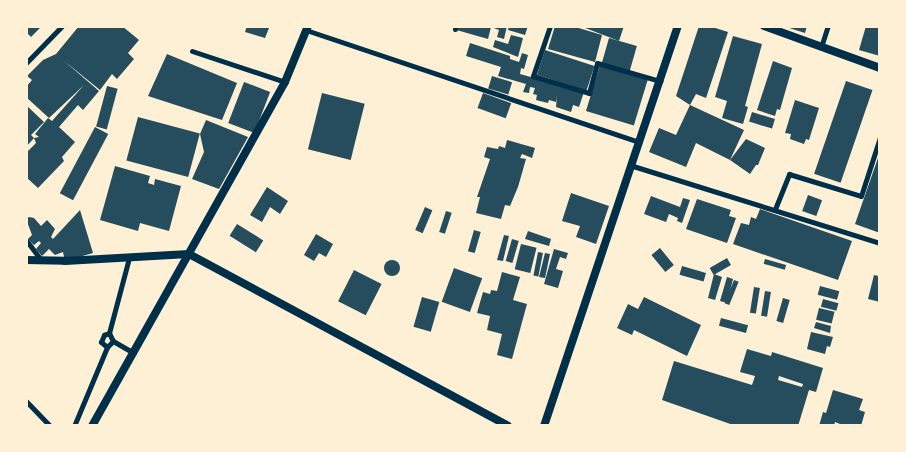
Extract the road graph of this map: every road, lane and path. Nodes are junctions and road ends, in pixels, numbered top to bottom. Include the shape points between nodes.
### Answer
1 (62, 26) edge
2 (550, 26) edge
3 (678, 26) edge
4 (764, 26) edge
5 (828, 26) edge
6 (307, 28) edge
7 (822, 47) junction
8 (192, 51) dead end
9 (26, 63) edge
10 (880, 68) edge
11 (660, 80) junction
12 (285, 82) junction
13 (880, 138) edge
14 (639, 142) junction
15 (633, 166) junction
16 (775, 209) junction
17 (26, 240) edge
18 (880, 243) edge
19 (190, 254) junction
20 (128, 258) junction
21 (26, 260) edge
22 (41, 260) junction
23 (108, 333) junction
24 (113, 341) junction
25 (107, 347) junction
26 (134, 353) junction
27 (26, 401) edge
28 (50, 426) edge
29 (74, 426) edge
30 (92, 426) edge
31 (508, 426) edge
32 (544, 426) edge

1 - 9 street
2 - 11 street via 533,76 589,93 597,63
3 - 11 street
4 - 7 street
5 - 7 street
6 - 12 street
6 - 14 street
7 - 10 street
8 - 12 street
11 - 14 street
12 - 19 street
13 - 16 street via 861,196 789,174
14 - 15 street
15 - 16 street
15 - 32 street
16 - 18 street
17 - 22 street
19 - 20 street
19 - 26 street
19 - 31 street
20 - 22 street
20 - 23 street
21 - 22 street
23 - 24 street
23 - 25 street via 101,342
24 - 25 street
24 - 26 street
25 - 29 street
26 - 30 street
27 - 28 street

